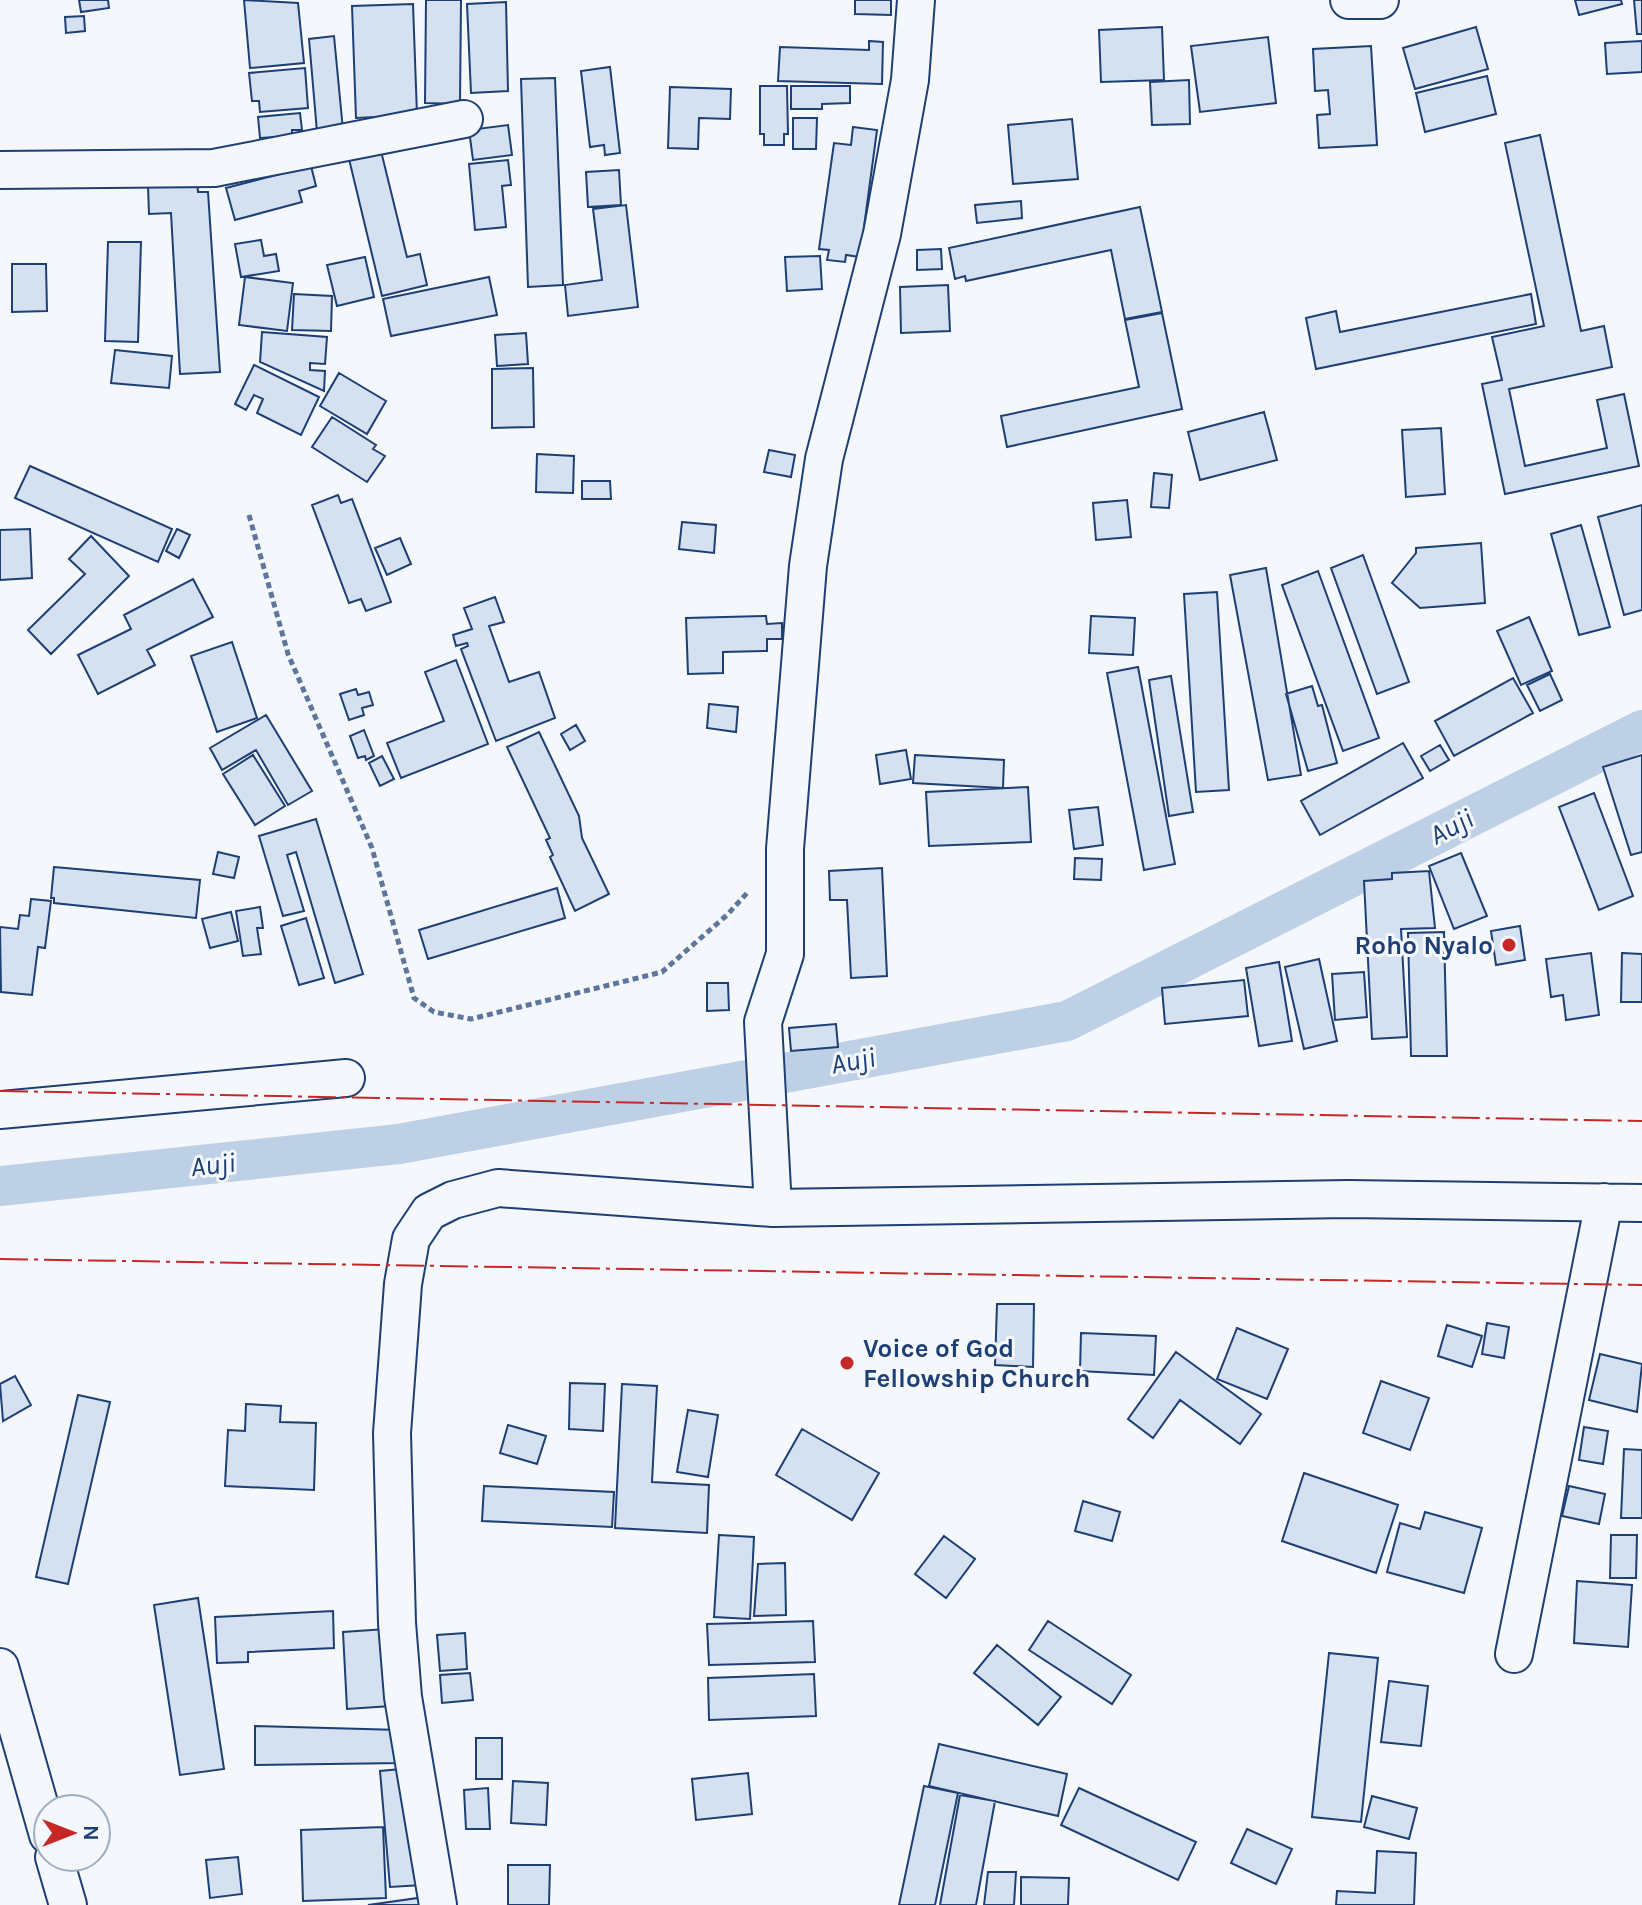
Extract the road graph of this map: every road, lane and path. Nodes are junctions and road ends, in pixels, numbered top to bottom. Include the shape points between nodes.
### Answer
1 (916, 0) edge
2 (1349, 0) edge
3 (1380, 0) edge
4 (464, 119) dead end
5 (0, 170) edge
6 (249, 515) dead end
7 (785, 849) junction
8 (346, 1078) dead end
9 (0, 1110) edge
10 (1604, 1202) junction
11 (1642, 1203) edge
12 (773, 1208) junction
13 (1514, 1654) dead end
14 (0, 1667) edge
15 (36, 1793) edge
16 (59, 1873) edge
17 (68, 1905) edge
18 (438, 1905) edge

1 - 7 street via 910,80 882,234 817,498
2 - 3 street
4 - 5 street via 214,168
6 - 7 path via 288,654 372,848 414,998 434,1012 471,1019 662,972 727,915
7 - 12 street via 785,954 763,1022
8 - 9 street
10 - 11 street
10 - 12 street via 1348,1199
10 - 13 street
12 - 18 street via 498,1188 429,1212 411,1239 392,1433 397,1623 403,1697
14 - 15 street
16 - 17 street

